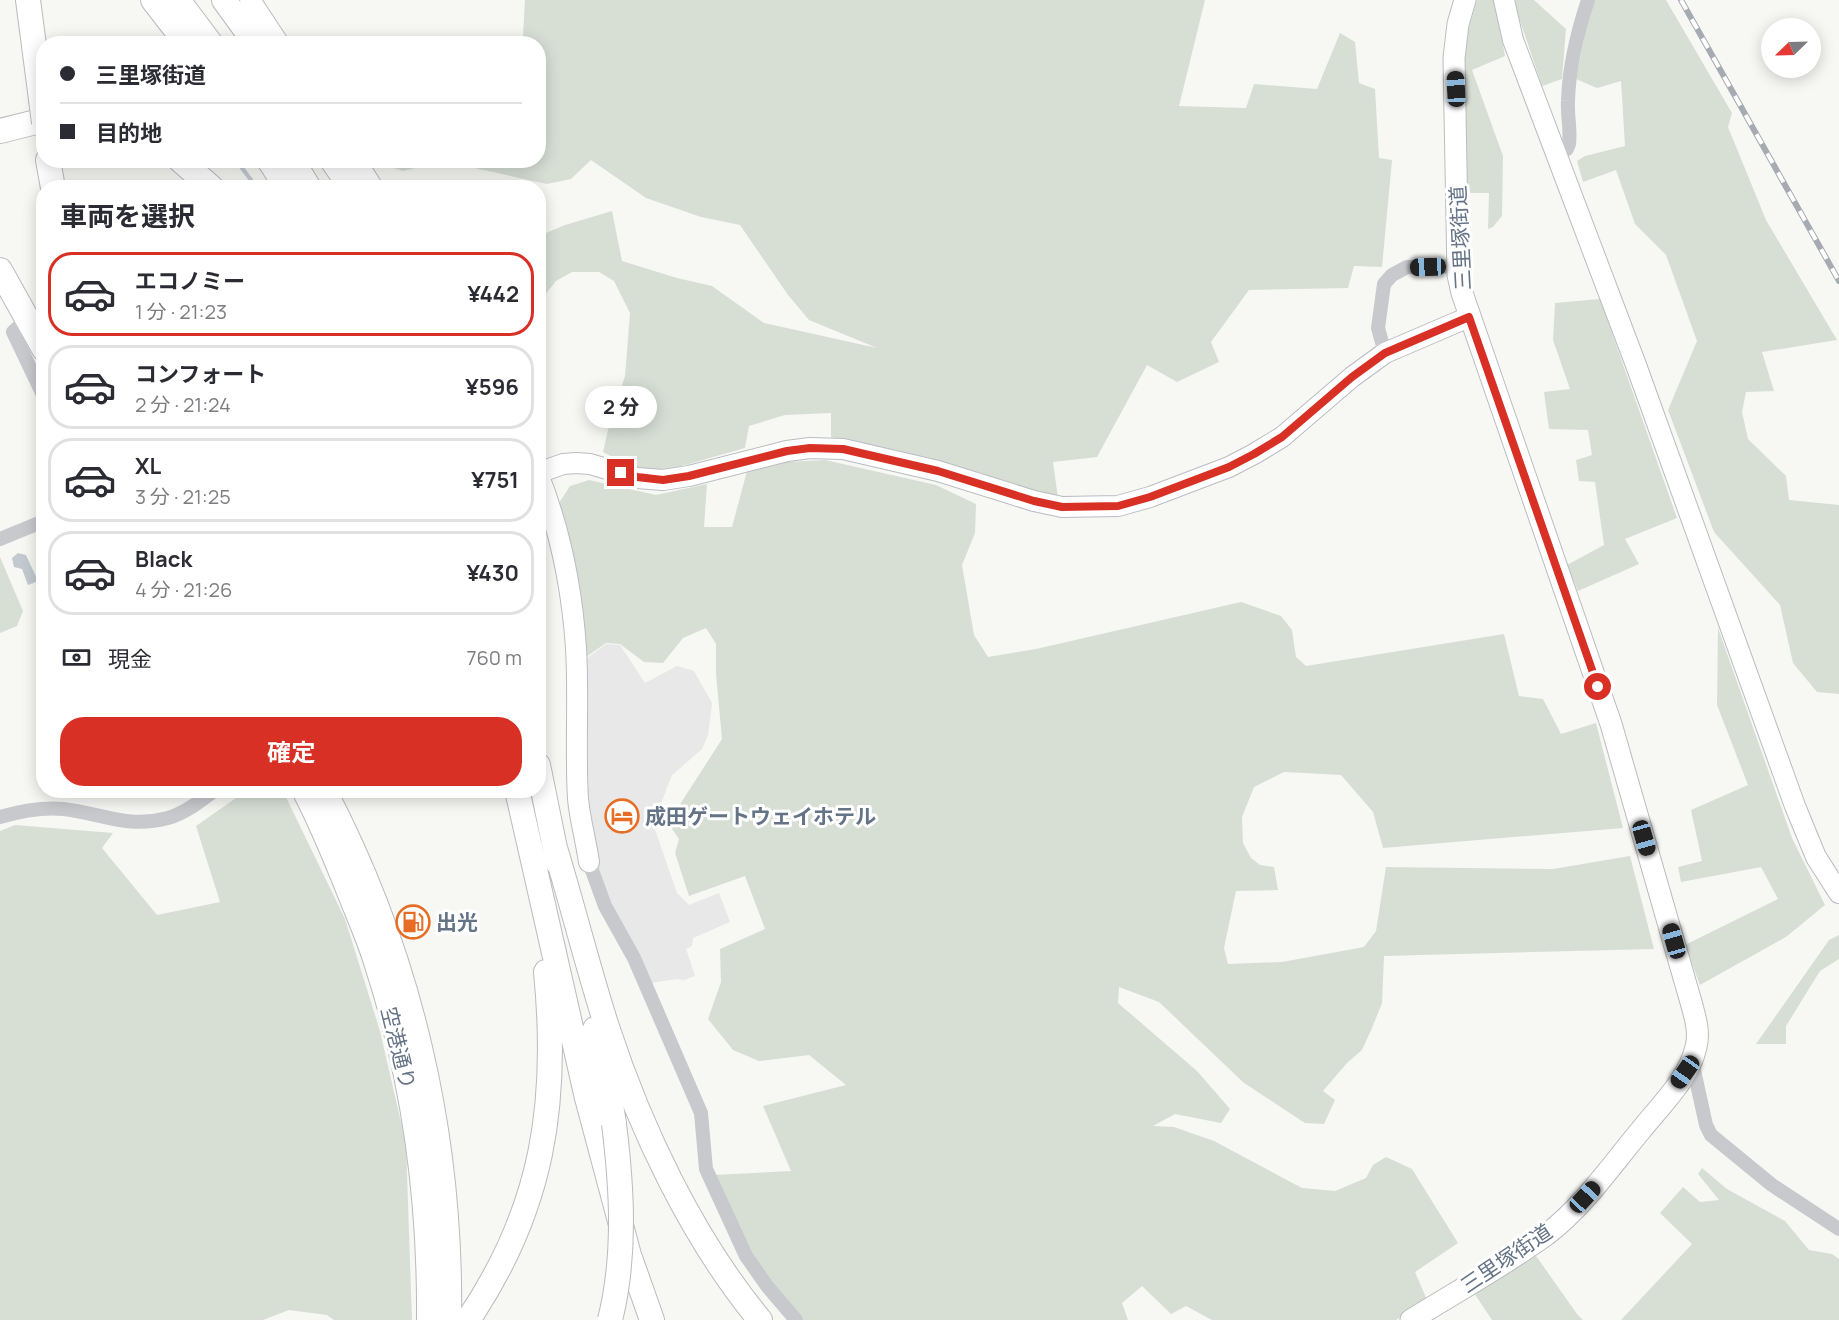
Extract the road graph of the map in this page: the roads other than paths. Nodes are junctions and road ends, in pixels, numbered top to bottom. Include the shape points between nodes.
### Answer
1 (28, 0) edge
2 (153, 0) edge
3 (178, 0) edge
4 (224, 0) edge
5 (250, 0) edge
6 (1465, 0) edge
7 (1504, 0) edge
8 (1588, 0) edge
9 (181, 36) edge
10 (205, 36) edge
11 (250, 36) edge
12 (274, 36) edge
13 (36, 65) edge
14 (36, 116) edge
15 (0, 131) edge
16 (36, 139) edge
17 (0, 147) edge
18 (1556, 156) junction
19 (189, 168) edge
20 (203, 180) edge
21 (1458, 266) junction
22 (0, 270) edge
23 (1469, 317) junction
24 (26, 320) junction
25 (36, 336) edge
26 (1385, 353) junction
27 (36, 380) edge
28 (546, 471) edge
29 (546, 494) edge
30 (36, 524) edge
31 (0, 540) edge
32 (203, 798) edge
33 (308, 798) edge
34 (328, 798) edge
35 (518, 798) edge
36 (545, 798) edge
37 (0, 817) edge
38 (555, 848) junction
39 (590, 862) joint
40 (535, 874) junction
41 (1839, 893) edge
42 (1692, 1059) junction
43 (1839, 1229) edge
44 (429, 1320) edge
45 (449, 1320) edge
46 (468, 1320) edge
47 (610, 1320) edge
48 (652, 1320) edge
49 (760, 1320) edge
50 (796, 1320) edge
51 (1411, 1320) edge

1 - 13 highway
2 - 9 highway
3 - 10 highway
4 - 11 highway
5 - 12 street
6 - 21 main road, 三里塚街道 via 1454,58
7 - 18 street via 1513,40
8 - 18 street via 1573,61 1568,101 1569,144
14 - 15 highway
16 - 17 highway
18 - 41 street via 1795,806 1816,857
19 - 20 highway
21 - 23 main road, 三里塚街道
21 - 26 street via 1407,267 1392,274 1384,284 1378,328
22 - 24 highway
23 - 26 street
23 - 42 main road, 三里塚街道 via 1611,724 1696,1021
24 - 25 highway
24 - 27 street via 13,332
26 - 28 street via 1282,437 1254,454 1229,467 1118,506 1062,507 938,471 843,449 787,451 663,480 590,464 563,464
29 - 39 street via 571,604 576,649 578,801
30 - 31 street
32 - 37 street via 184,811 154,821 114,821 63,809 34,808
33 - 44 highway, 空港通り via 376,961 404,1065 425,1191
34 - 45 highway, 空港通り via 374,898 424,1060 444,1182
35 - 40 highway
36 - 38 highway
38 - 47 highway, bridge via 614,1124 621,1195 617,1278
38 - 49 highway via 608,1027 643,1119 706,1244
39 - 50 street via 605,906 634,958 701,1113 706,1169 746,1256
40 - 46 highway via 550,1027 545,1131 519,1227
40 - 48 highway via 590,1109 629,1255
42 - 43 street via 1706,1125 1712,1134 1772,1185
42 - 51 main road, 三里塚街道 via 1673,1090 1569,1214 1509,1260

